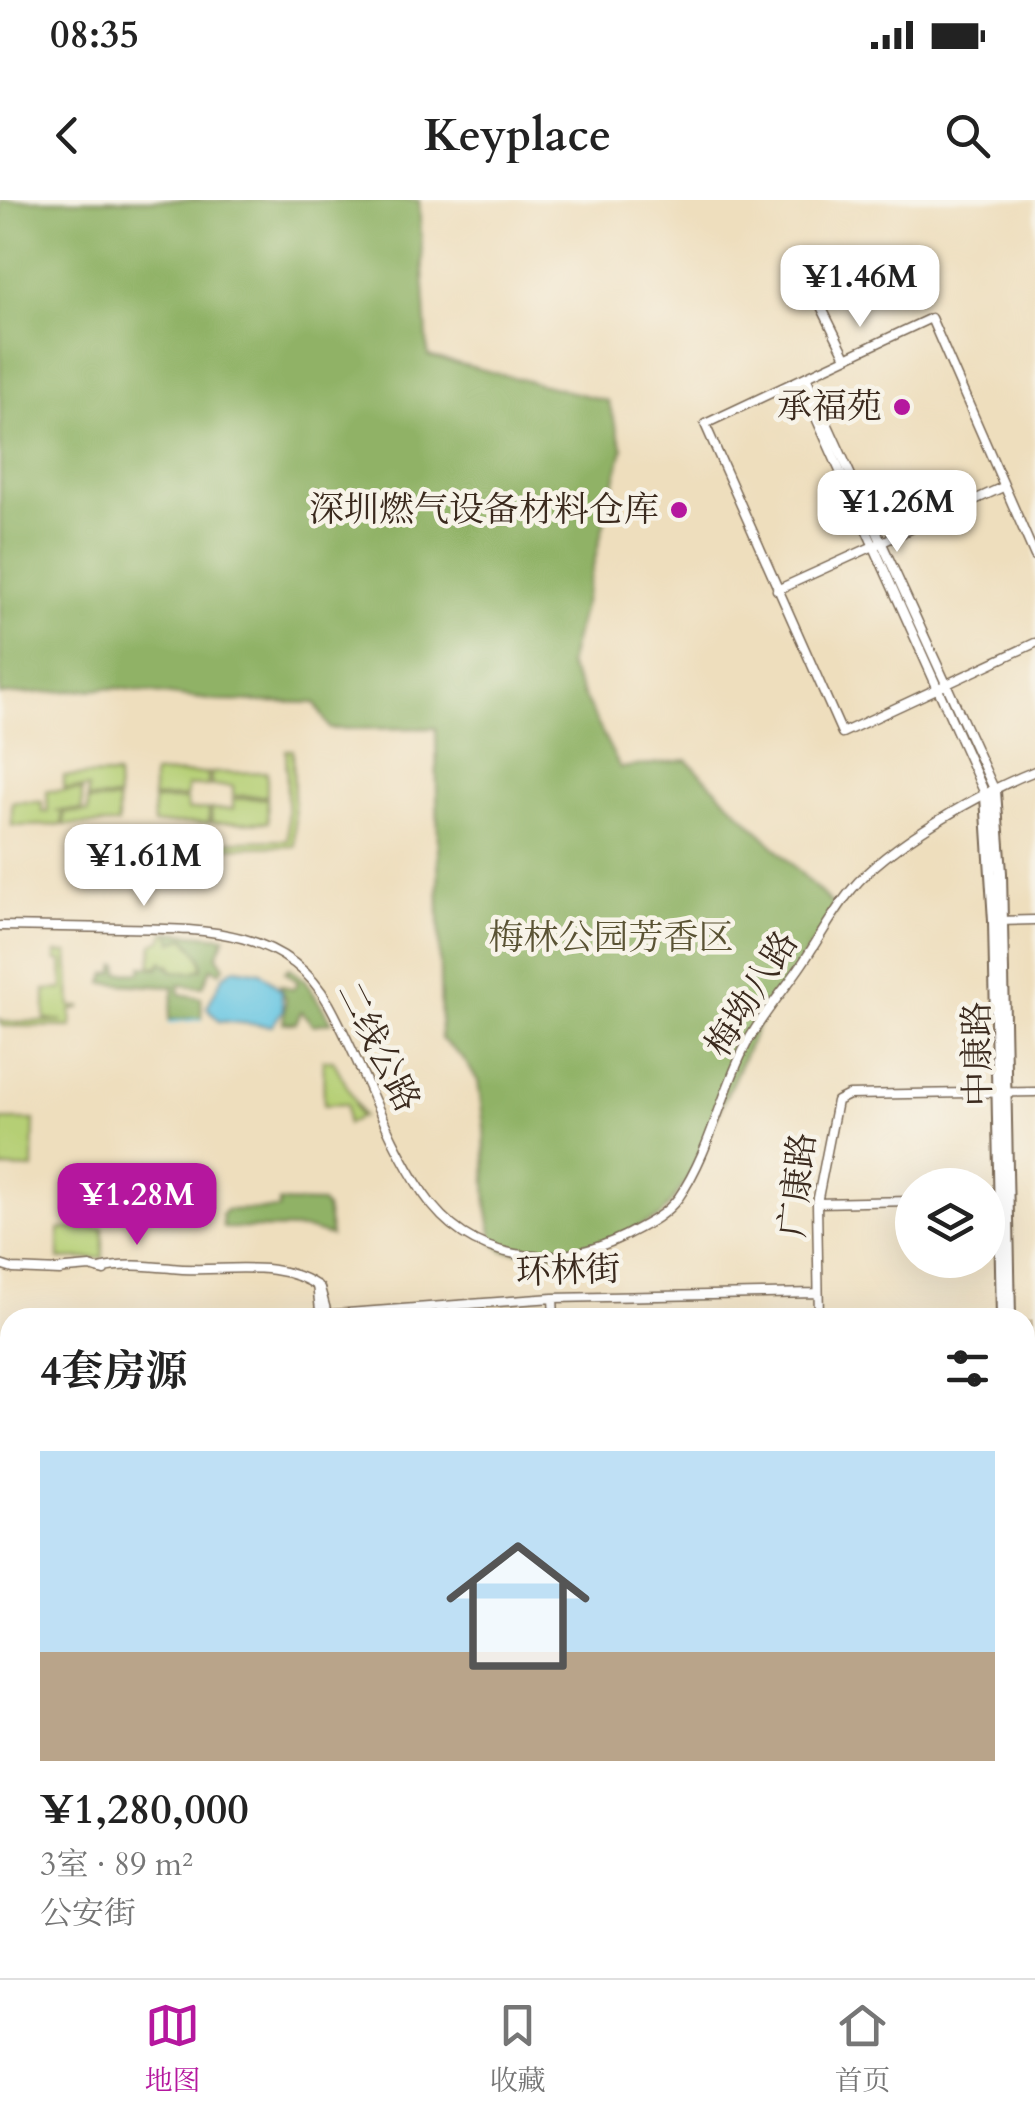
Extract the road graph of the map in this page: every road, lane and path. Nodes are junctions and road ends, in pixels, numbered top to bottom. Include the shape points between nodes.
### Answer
1 (798, 280) dead end
2 (846, 357) junction
3 (803, 378) junction
4 (1003, 487) junction
5 (878, 543) junction
6 (1035, 556) edge
7 (777, 590) junction
8 (1035, 644) edge
9 (943, 686) junction
10 (1035, 771) edge
11 (991, 794) junction
12 (1035, 920) edge
13 (998, 921) junction
14 (0, 926) edge
15 (1035, 1092) edge
16 (1002, 1094) junction
17 (1000, 1168) edge
18 (895, 1202) edge
19 (817, 1203) junction
20 (487, 1246) joint
21 (1005, 1264) edge
22 (0, 1265) edge
23 (1001, 1278) edge
24 (818, 1293) junction
25 (554, 1298) junction
26 (322, 1308) edge
27 (426, 1308) edge
28 (554, 1308) edge
29 (819, 1308) edge
30 (1002, 1308) edge
31 (1009, 1308) edge

1 - 2 street via 809,282
2 - 3 street
2 - 4 street via 931,318
3 - 5 street
3 - 7 street via 705,424
4 - 5 street
4 - 6 street
5 - 7 street
5 - 9 street
7 - 9 street via 842,733
8 - 9 street
9 - 11 street
10 - 11 street, 梅坳八路
11 - 13 main road, 中康路
11 - 20 street, 梅坳八路 via 892,850 850,891 756,1028 687,1181 667,1210 576,1255 544,1257
12 - 13 street
13 - 16 main road, 中康路
14 - 20 street, 二线公路 via 212,930 290,960 331,1007 426,1198 454,1228
15 - 16 street
16 - 17 main road, 中康路
16 - 19 street, 广康路 via 842,1098
18 - 19 street
19 - 24 street, 广康路
21 - 31 main road, 中康路
22 - 26 street via 261,1269 317,1285
23 - 30 main road, 中康路
24 - 25 street, 环林街
24 - 29 street, 广康路
25 - 27 street, 环林街
25 - 28 street

